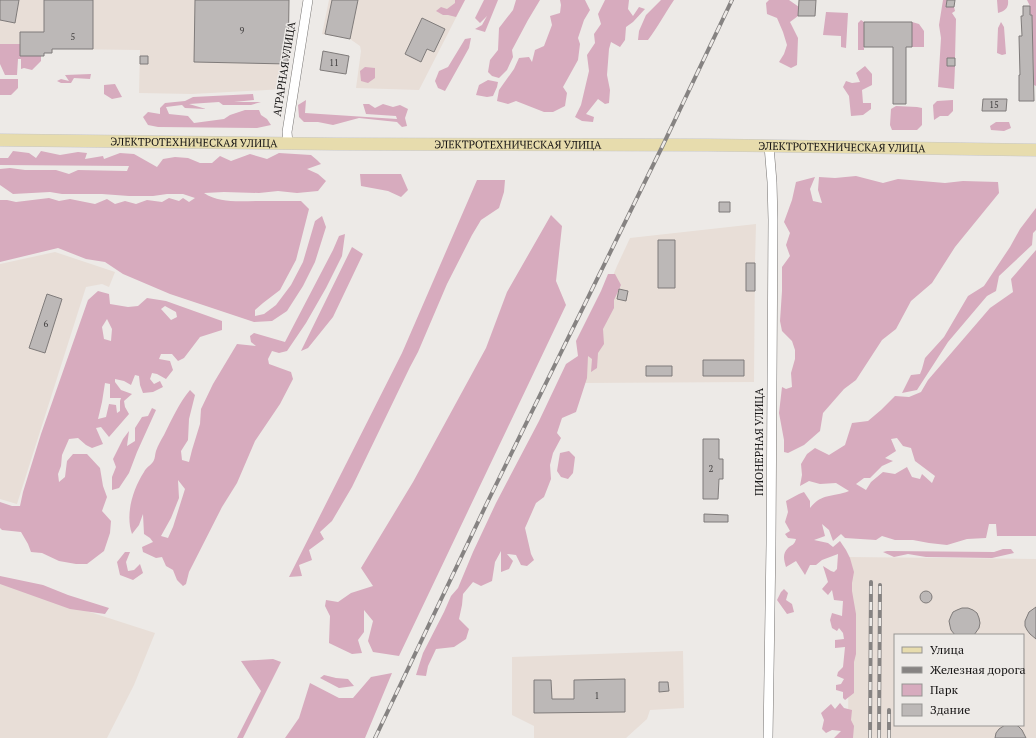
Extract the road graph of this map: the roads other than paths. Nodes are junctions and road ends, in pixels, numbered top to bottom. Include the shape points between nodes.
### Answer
1 (308, 0) edge
2 (0, 140) edge
3 (288, 143) junction
4 (769, 146) junction
5 (1036, 150) edge
6 (768, 738) edge

1 - 3 street, АГРАРНАЯ УЛИЦА via 287,132
2 - 3 main road, ЭЛЕКТРОТЕХНИЧЕСКАЯ УЛИЦА
3 - 4 main road, ЭЛЕКТРОТЕХНИЧЕСКАЯ УЛИЦА
4 - 5 main road, ЭЛЕКТРОТЕХНИЧЕСКАЯ УЛИЦА
4 - 6 street, ПИОНЕРНАЯ УЛИЦА via 772,227

